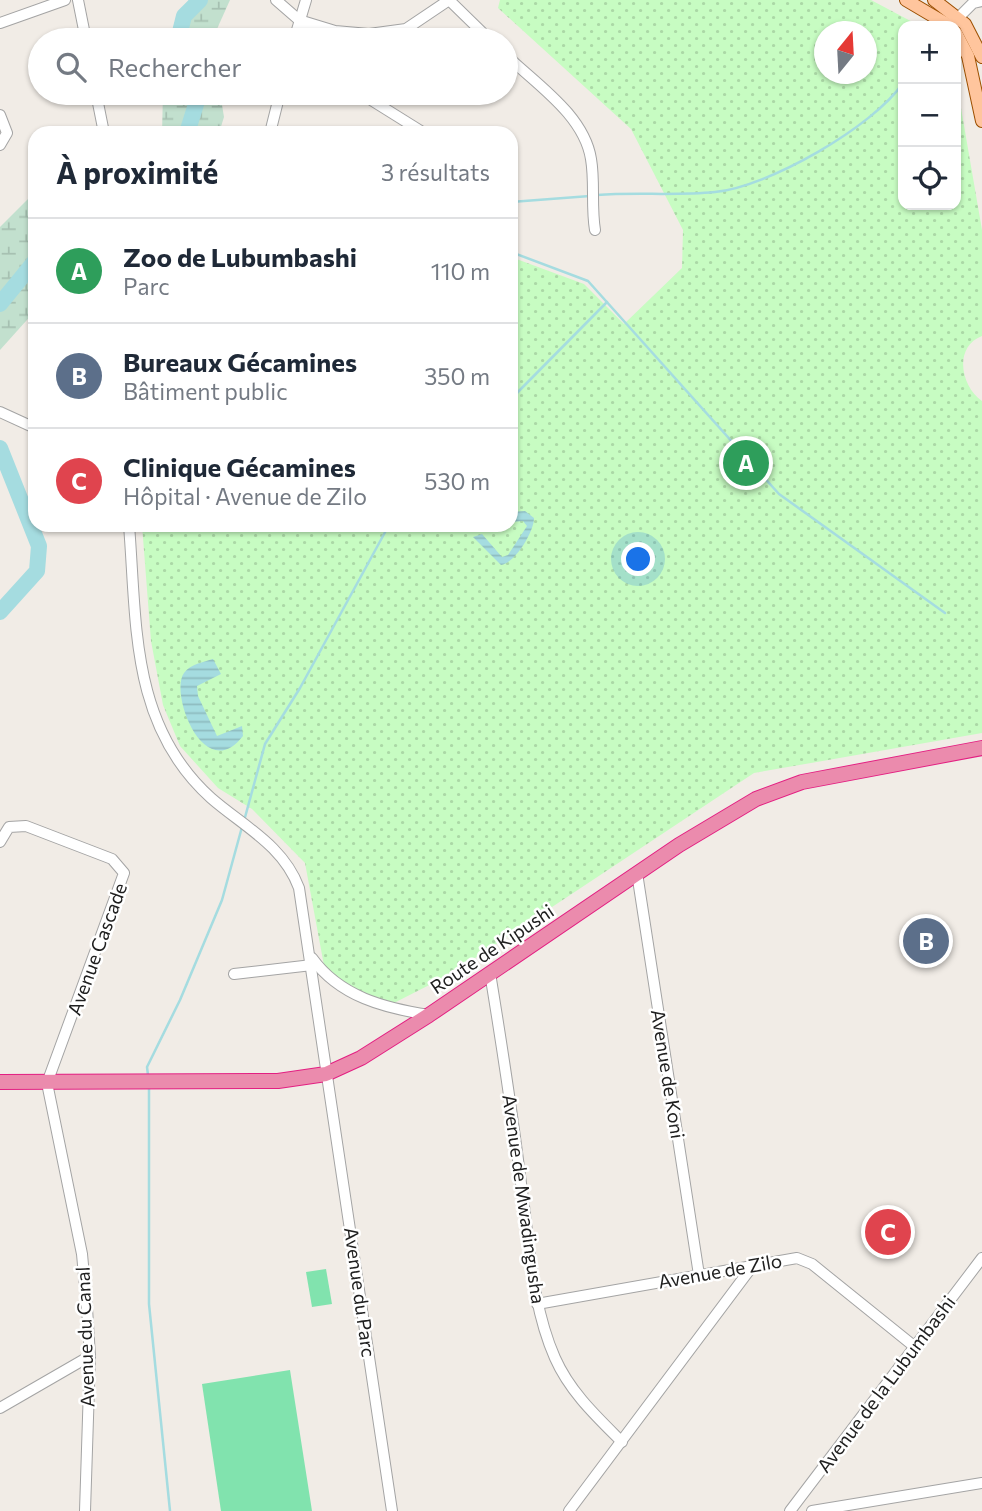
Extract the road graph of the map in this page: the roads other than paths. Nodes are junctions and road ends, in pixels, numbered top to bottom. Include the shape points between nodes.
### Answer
1 (65, 0) edge
2 (78, 0) edge
3 (276, 0) edge
4 (306, 0) edge
5 (449, 0) edge
6 (906, 0) edge
7 (934, 0) edge
8 (976, 1) edge
9 (299, 19) junction
10 (949, 21) edge
11 (951, 21) edge
12 (955, 21) edge
13 (1, 22) edge
14 (84, 28) edge
15 (297, 28) edge
16 (305, 28) edge
17 (326, 28) edge
18 (407, 28) edge
19 (478, 28) edge
20 (961, 28) edge
21 (961, 43) edge
22 (982, 57) edge
23 (518, 66) edge
24 (98, 105) edge
25 (277, 105) edge
26 (379, 105) edge
27 (0, 115) edge
28 (982, 121) edge
29 (103, 126) edge
30 (272, 126) edge
31 (413, 126) edge
32 (0, 145) edge
33 (595, 230) dead end
34 (0, 412) edge
35 (28, 425) edge
36 (131, 532) edge
37 (982, 748) edge
38 (0, 842) edge
39 (637, 873) junction
40 (311, 960) junction
41 (490, 973) junction
42 (234, 974) dead end
43 (429, 1015) junction
44 (326, 1074) junction
45 (0, 1082) edge
46 (47, 1083) junction
47 (982, 1258) edge
48 (754, 1264) junction
49 (698, 1275) junction
50 (537, 1304) junction
51 (915, 1348) junction
52 (90, 1356) junction
53 (0, 1408) edge
54 (622, 1442) junction
55 (982, 1483) edge
56 (85, 1511) edge
57 (392, 1511) edge
58 (569, 1511) edge
59 (790, 1511) edge
60 (812, 1511) edge

1 - 13 street
2 - 14 street
3 - 9 street
4 - 9 street
5 - 18 street
5 - 19 street
6 - 10 main road
7 - 11 main road
8 - 12 street
9 - 15 street
9 - 16 street
9 - 17 street
20 - 22 main road via 974,36
21 - 28 main road
23 - 33 street via 575,121 592,160
24 - 29 street
25 - 30 street
26 - 31 street
27 - 32 street via 7,132
34 - 35 street
36 - 40 street, Avenue du Parc via 141,666 156,724 182,766 281,856 295,877
37 - 39 highway, Route de Kipushi via 786,787 729,815
38 - 46 street, Avenue Cascade via 9,827 26,826 112,859 124,873
39 - 41 highway, Route de Kipushi
39 - 49 street, Avenue de Koni
40 - 42 street
40 - 43 street via 358,996
40 - 44 street, Avenue du Parc
41 - 43 highway, Route de Kipushi
41 - 50 street, Avenue de Mwadingusha
43 - 44 highway, Route de Kipushi via 361,1058
44 - 46 highway, Route de Kipushi via 278,1081
44 - 57 street, Avenue du Parc
45 - 46 highway, Route de Kipushi
46 - 52 street, Avenue du Canal via 82,1254
47 - 51 street, Avenue de la Lubumbashi
48 - 49 street, Avenue de Zilo
48 - 51 street, Avenue de Zilo via 805,1260
48 - 54 street
49 - 50 street, Avenue de Zilo
50 - 54 street, Avenue de Mwadingusha via 568,1381
51 - 59 street, Avenue de la Lubumbashi
52 - 53 street
52 - 56 street, Avenue du Canal
54 - 58 street
55 - 60 street

